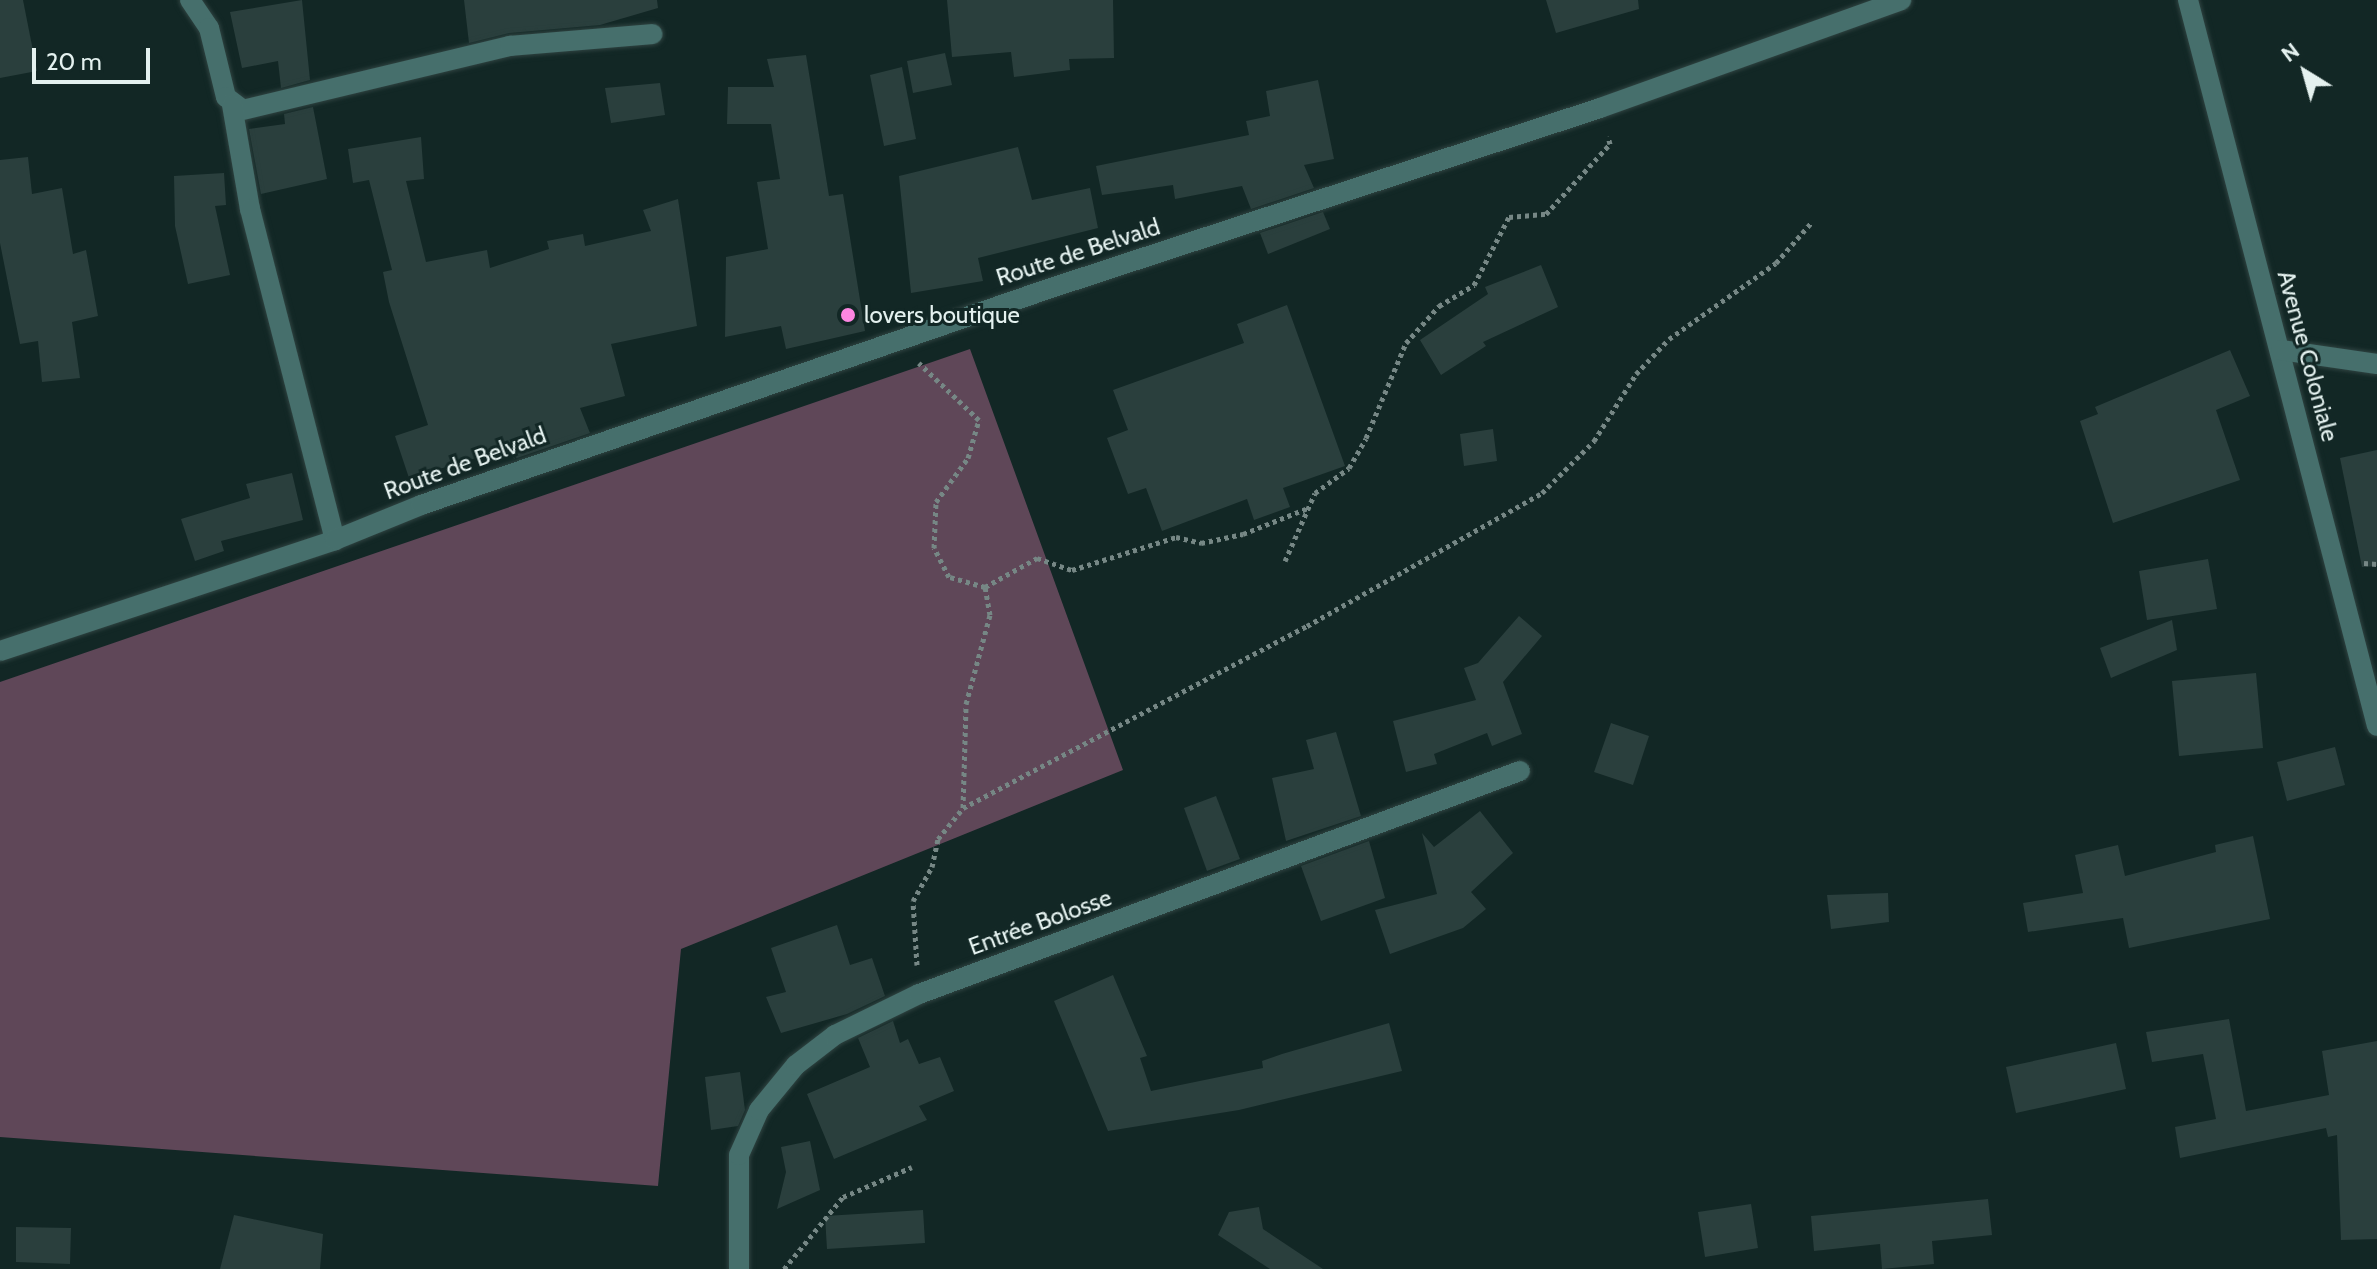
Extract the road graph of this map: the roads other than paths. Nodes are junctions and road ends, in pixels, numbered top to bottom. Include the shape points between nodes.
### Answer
1 (190, 0) edge
2 (1901, 0) edge
3 (2188, 0) edge
4 (652, 34) dead end
5 (232, 105) junction
6 (2281, 350) junction
7 (2377, 364) edge
8 (335, 540) junction
9 (0, 651) edge
10 (2377, 726) edge
11 (1520, 771) dead end
12 (739, 1269) edge

1 - 5 street via 209,28 221,87
2 - 8 street, Route de Belvald via 1600,108 895,341
3 - 6 street, Avenue Coloniale
4 - 5 street via 510,46 267,107 243,110
5 - 8 street via 250,209
6 - 7 street
6 - 10 street, Avenue Coloniale
8 - 9 street, Route de Belvald
11 - 12 street, Entrée Bolosse via 919,994 835,1035 796,1065 759,1110 739,1155

